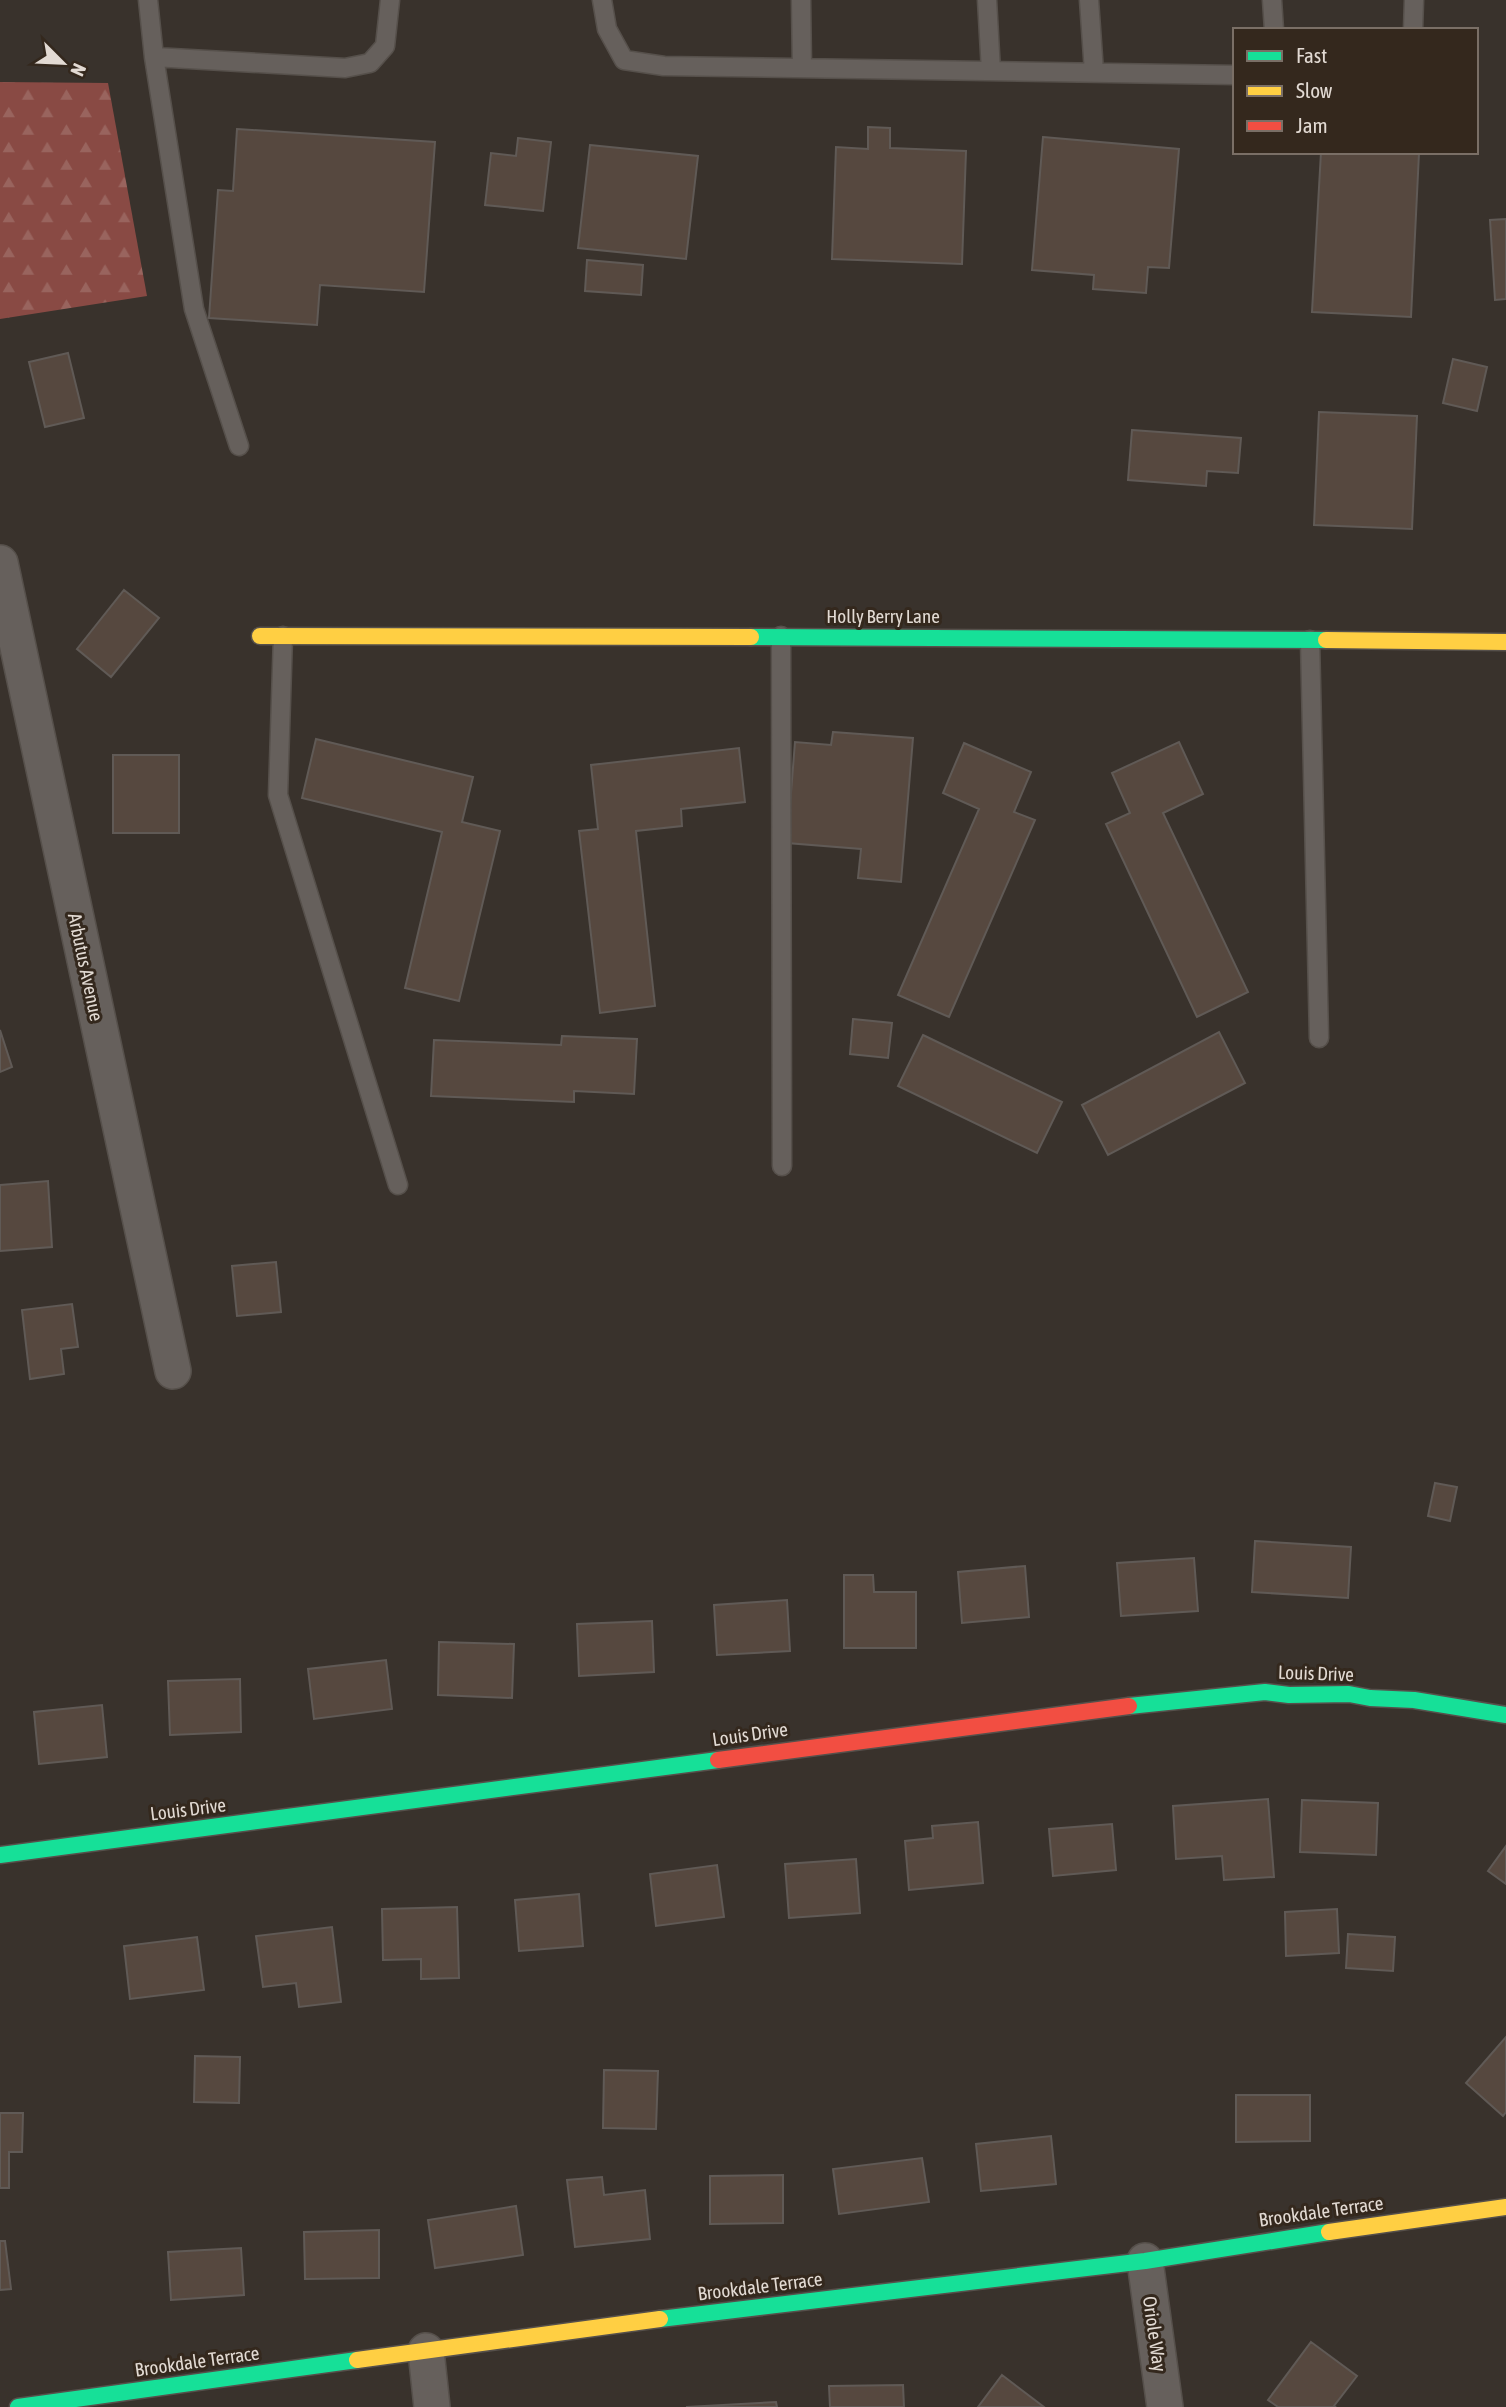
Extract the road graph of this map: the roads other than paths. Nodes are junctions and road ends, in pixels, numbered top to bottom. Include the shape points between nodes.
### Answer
1 (148, 0) edge
2 (390, 0) edge
3 (602, 0) edge
4 (801, 0) edge
5 (987, 0) edge
6 (1089, 0) edge
7 (1272, 0) edge
8 (1413, 0) edge
9 (1274, 28) edge
10 (1413, 28) edge
11 (154, 57) junction
12 (802, 68) junction
13 (991, 71) junction
14 (1094, 72) junction
15 (1233, 75) edge
16 (239, 446) dead end
17 (0, 563) edge
18 (260, 636) dead end
19 (283, 636) junction
20 (781, 636) junction
21 (1310, 640) junction
22 (1506, 642) edge
23 (1319, 1038) dead end
24 (782, 1167) dead end
25 (398, 1185) dead end
26 (173, 1371) dead end
27 (1506, 1715) edge
28 (0, 1855) edge
29 (1506, 2207) edge
30 (1145, 2261) junction
31 (426, 2351) junction
32 (18, 2407) edge
33 (432, 2407) edge
34 (1165, 2407) edge

1 - 11 lane
2 - 11 lane via 385,46 370,63 345,68
3 - 12 lane via 607,29 624,60 664,66
4 - 12 lane
5 - 13 lane
6 - 14 lane
7 - 9 lane
8 - 10 lane
11 - 16 lane via 194,309
12 - 13 lane
13 - 14 lane
14 - 15 lane
17 - 26 street, Arbutus Avenue
18 - 19 street, Holly Berry Lane
19 - 20 street, Holly Berry Lane
19 - 25 lane via 278,794
20 - 21 street, Holly Berry Lane
20 - 24 lane
21 - 22 street, Holly Berry Lane
21 - 23 lane
27 - 28 street, Louis Drive via 1349,1694 1265,1692 1156,1702
29 - 30 street, Brookdale Terrace
30 - 31 street, Brookdale Terrace
30 - 34 street, Oriole Way
31 - 32 street, Brookdale Terrace
31 - 33 street

